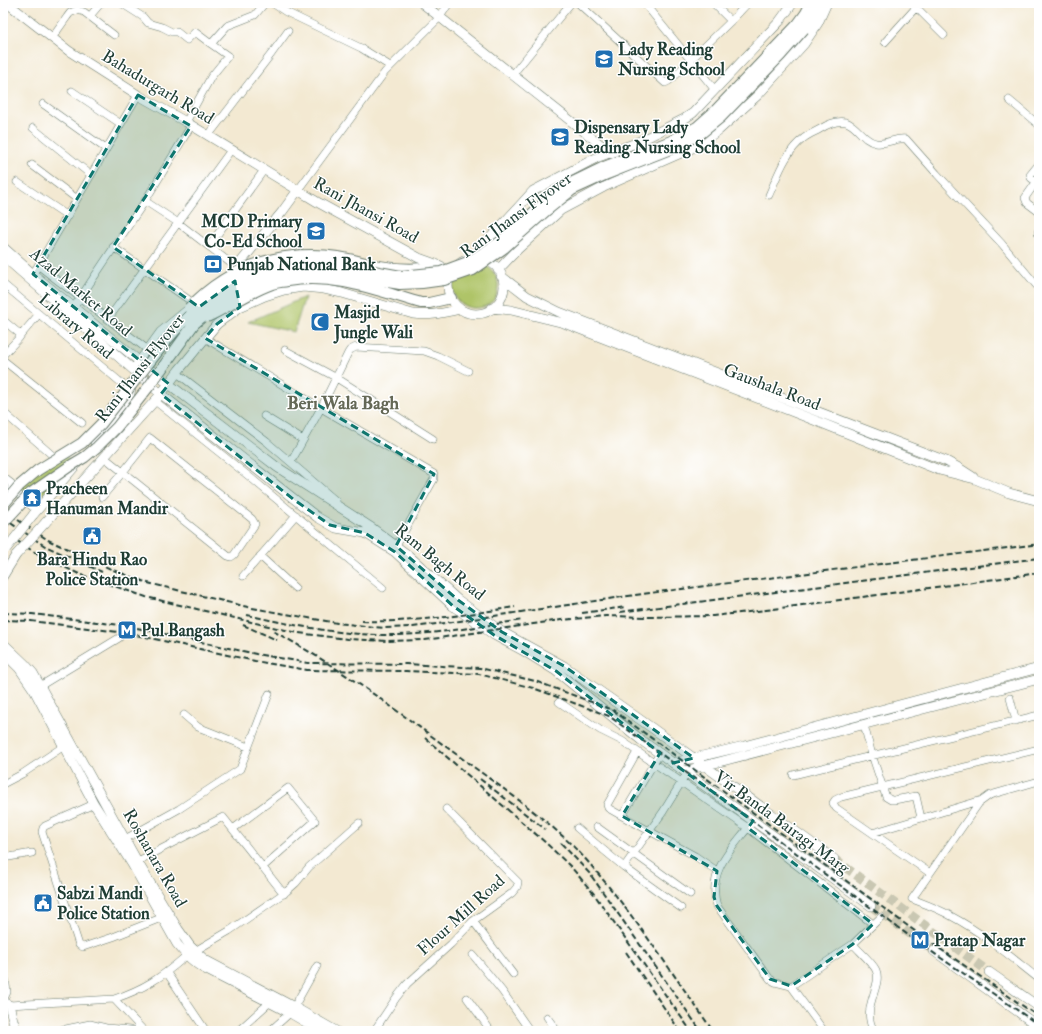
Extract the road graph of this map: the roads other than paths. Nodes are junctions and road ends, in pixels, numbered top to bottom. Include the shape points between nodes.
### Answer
1 (7, 3) edge
2 (101, 3) edge
3 (121, 3) edge
4 (265, 3) edge
5 (272, 3) edge
6 (422, 3) edge
7 (449, 3) edge
8 (571, 3) edge
9 (578, 3) edge
10 (644, 3) edge
11 (712, 3) edge
12 (748, 3) edge
13 (793, 3) edge
14 (811, 3) edge
15 (819, 3) edge
16 (827, 3) edge
17 (918, 5) edge
18 (90, 16) junction
19 (440, 17) junction
20 (731, 21) junction
21 (801, 27) junction
22 (288, 31) dead end
23 (114, 35) dead end
24 (944, 35) dead end
25 (52, 38) junction
26 (885, 42) dead end
27 (211, 44) junction
28 (690, 60) junction
29 (390, 66) junction
30 (513, 74) junction
31 (715, 90) junction
32 (72, 92) dead end
33 (138, 95) junction
34 (1009, 100) dead end
35 (43, 104) dead end
36 (121, 124) junction
37 (188, 124) junction
38 (1039, 125) edge
39 (33, 128) dead end
40 (208, 136) junction
41 (106, 149) junction
42 (231, 150) junction
43 (612, 152) junction
44 (1039, 164) edge
45 (32, 165) dead end
46 (264, 170) junction
47 (633, 174) junction
48 (91, 175) junction
49 (1038, 181) edge
50 (17, 182) dead end
51 (298, 190) junction
52 (769, 195) dead end
53 (77, 199) junction
54 (144, 201) junction
55 (1039, 212) edge
56 (68, 216) junction
57 (177, 222) junction
58 (1039, 229) edge
59 (1039, 236) edge
60 (209, 246) junction
61 (113, 248) junction
62 (4, 249) edge
63 (471, 259) junction
64 (39, 266) junction
65 (438, 266) junction
66 (457, 266) junction
67 (145, 268) junction
68 (235, 270) junction
69 (500, 273) junction
70 (33, 274) junction
71 (3, 284) edge
72 (1038, 287) edge
73 (80, 298) junction
74 (451, 298) junction
75 (195, 304) junction
76 (74, 307) junction
77 (240, 307) junction
78 (492, 308) junction
79 (460, 309) junction
80 (39, 314) junction
81 (108, 319) junction
82 (3, 320) edge
83 (181, 324) junction
84 (194, 324) junction
85 (21, 335) junction
86 (205, 338) junction
87 (148, 350) junction
88 (285, 350) dead end
89 (3, 355) edge
90 (3, 360) edge
91 (139, 361) junction
92 (134, 369) junction
93 (468, 371) dead end
94 (177, 373) junction
95 (335, 377) junction
96 (169, 384) junction
97 (131, 391) junction
98 (161, 394) junction
99 (155, 401) junction
100 (321, 408) junction
101 (3, 412) edge
102 (264, 416) dead end
103 (82, 423) dead end
104 (433, 439) dead end
105 (303, 440) junction
106 (52, 455) dead end
107 (104, 457) junction
108 (291, 462) junction
109 (123, 472) junction
110 (3, 477) edge
111 (976, 479) junction
112 (304, 485) junction
113 (102, 497) dead end
114 (293, 499) junction
115 (1039, 501) edge
116 (3, 505) edge
117 (34, 512) junction
118 (296, 515) junction
119 (355, 517) junction
120 (4, 523) edge
121 (368, 530) junction
122 (396, 546) junction
123 (4, 551) edge
124 (260, 556) junction
125 (3, 576) edge
126 (242, 576) dead end
127 (295, 588) dead end
128 (384, 588) dead end
129 (119, 638) dead end
130 (3, 643) edge
131 (3, 652) edge
132 (1039, 668) edge
133 (1039, 679) edge
134 (40, 686) junction
135 (269, 694) dead end
136 (1010, 698) dead end
137 (559, 702) dead end
138 (865, 714) junction
139 (184, 715) dead end
140 (1039, 715) edge
141 (1016, 720) junction
142 (866, 724) junction
143 (64, 746) junction
144 (248, 747) junction
145 (1039, 749) edge
146 (637, 752) junction
147 (660, 754) junction
148 (872, 755) junction
149 (694, 758) junction
150 (673, 763) junction
151 (654, 764) junction
152 (705, 766) junction
153 (686, 772) junction
154 (793, 775) dead end
155 (1039, 781) edge
156 (682, 782) junction
157 (3, 784) edge
158 (882, 787) junction
159 (984, 799) junction
160 (94, 804) junction
161 (446, 809) dead end
162 (622, 816) junction
163 (921, 818) junction
164 (359, 823) dead end
165 (751, 824) junction
166 (597, 827) dead end
167 (577, 828) dead end
168 (232, 829) junction
169 (650, 831) junction
170 (872, 833) junction
171 (124, 839) junction
172 (32, 853) dead end
173 (634, 854) junction
174 (3, 858) edge
175 (834, 859) tunnel mouth
176 (134, 863) junction
177 (263, 867) junction
178 (624, 867) junction
179 (718, 871) junction
180 (930, 873) junction
181 (284, 894) junction
182 (690, 894) dead end
183 (871, 906) tunnel mouth
184 (681, 908) dead end
185 (881, 917) dead end
186 (161, 918) junction
187 (473, 920) junction
188 (873, 924) junction
189 (853, 944) junction
190 (195, 951) junction
191 (934, 951) tunnel mouth
192 (473, 955) dead end
193 (186, 956) junction
194 (317, 966) dead end
195 (3, 971) edge
196 (989, 972) tunnel mouth
197 (167, 973) junction
198 (513, 974) dead end
199 (1039, 979) edge
200 (791, 986) junction
201 (467, 998) dead end
202 (114, 999) junction
203 (5, 1002) edge
204 (1038, 1002) edge
205 (269, 1003) junction
206 (292, 1010) junction
207 (547, 1017) dead end
208 (1038, 1028) edge
209 (101, 1029) edge
210 (16, 1031) edge
211 (56, 1031) edge
212 (144, 1031) edge
213 (206, 1031) edge
214 (238, 1031) edge
215 (270, 1031) edge
216 (321, 1031) edge
217 (336, 1031) edge
218 (374, 1031) edge
219 (491, 1031) edge
220 (529, 1031) edge
221 (557, 1031) edge
222 (824, 1031) edge
223 (874, 1031) edge

1 - 25 main road, Bahadurgarh Road
2 - 18 street
3 - 27 street via 148,23 177,32 187,40 194,32
4 - 27 street via 255,15 227,26
5 - 29 street via 361,48
6 - 19 main road
7 - 19 street
8 - 30 street
9 - 28 street via 665,82
10 - 28 street
11 - 20 street
12 - 20 street
13 - 31 main road via 779,22
14 - 21 main road, Rani Jhansi Flyover
15 - 21 main road, Rani Jhansi Flyover via 814,15
16 - 47 main road via 804,44 758,95 719,130 695,147
17 - 24 street
17 - 26 street
18 - 23 street
18 - 25 street via 80,10 73,11
19 - 29 street
19 - 30 main road
20 - 28 street
21 - 83 main road, Rani Jhansi Flyover, bridge via 697,127 671,141 568,184 500,242 468,262 441,272 401,276 335,264 305,263 272,268 234,282 200,306
21 - 84 main road, Rani Jhansi Flyover, bridge via 781,56 721,117 700,134 673,148 572,190 504,248 473,270 444,280 400,284 334,272 307,271 276,275 238,289
22 - 40 street
25 - 33 main road, Bahadurgarh Road
27 - 37 street via 228,56 211,78
28 - 31 street
29 - 51 street
30 - 43 main road
31 - 43 main road via 684,119
32 - 36 street
33 - 36 street
33 - 37 main road, Bahadurgarh Road
34 - 38 street
35 - 41 street
36 - 41 street
37 - 40 main road, Bahadurgarh Road
37 - 54 street
39 - 48 street
40 - 42 main road, Bahadurgarh Road
41 - 48 street
42 - 46 main road, Bahadurgarh Road
42 - 57 street
43 - 47 main road
43 - 63 main road via 534,191
44 - 49 street via 1030,175
45 - 53 street
46 - 51 main road, Bahadurgarh Road
46 - 60 street
47 - 69 main road via 561,210 518,249
48 - 53 street
49 - 55 street via 1025,198 1027,203
50 - 56 street
51 - 65 main road, Rani Jhansi Road via 419,258
51 - 68 main road, Rani Jhansi Road
52 - 72 street via 782,164 791,151 803,138 832,123 842,121 851,124 874,143 906,139
53 - 56 street
54 - 57 street
54 - 61 street
56 - 64 street
57 - 60 street
57 - 67 street
58 - 59 street
60 - 68 street
61 - 67 street
61 - 73 street
62 - 70 main road, Azad Market Road
62 - 92 main road, Azad Market Road
63 - 66 main road
63 - 69 main road via 487,260
64 - 70 street
64 - 73 street
65 - 66 main road, Rani Jhansi Road
65 - 83 main road, bridge via 395,269 339,257 294,255 256,264 230,275 189,309
66 - 74 main road via 449,277
67 - 75 street
67 - 81 street
68 - 75 main road, Rani Jhansi Road
68 - 77 main road
69 - 78 main road via 503,290 500,299
69 - 111 main road via 527,296 540,303 946,461
70 - 76 main road, Azad Market Road
71 - 80 street, Library Road
73 - 76 street
73 - 81 street
74 - 79 main road
74 - 84 main road, bridge via 421,303 341,280 301,278 273,283
75 - 87 main road, Rani Jhansi Road via 161,332
76 - 91 main road, Azad Market Road
77 - 79 main road via 284,290 303,288 342,293 413,314 438,314
77 - 86 main road via 217,324
78 - 79 main road via 478,314
78 - 111 main road, Gaushala Road via 564,323 939,470
80 - 85 street
80 - 97 street, Library Road
81 - 87 street
82 - 85 street
83 - 116 main road, Rani Jhansi Flyover, bridge via 102,424 82,443 38,470 19,486
84 - 120 main road, Rani Jhansi Flyover, bridge via 117,427 85,457 31,493
85 - 89 street
86 - 94 main road
86 - 100 street
87 - 91 main road, Rani Jhansi Road
88 - 95 street
90 - 103 street
91 - 92 main road, Rani Jhansi Road
91 - 96 main road, Azad Market Road
92 - 97 main road, Rani Jhansi Road
92 - 98 main road, Azad Market Road
93 - 95 street via 424,351 356,347 350,350
94 - 96 main road
94 - 108 street
95 - 100 street
95 - 104 street
96 - 98 main road
96 - 112 main road, Ram Bagh Road
97 - 117 main road, Rani Jhansi Road via 129,399 99,439
98 - 99 main road
98 - 114 main road, Ram Bagh Road
99 - 107 main road
99 - 118 street
100 - 105 street
100 - 122 street via 434,474 431,485
101 - 106 street
102 - 105 street
105 - 108 street
107 - 109 street
107 - 125 main road, bridge via 16,555
108 - 119 street
109 - 109 street via 228,556 234,555 255,524 150,438
109 - 113 street
110 - 117 street via 12,484 11,488
111 - 115 main road, Gaushala Road
112 - 114 main road
112 - 119 main road, Ram Bagh Road
114 - 121 main road, Ram Bagh Road via 336,528
117 - 123 main road, Rani Jhansi Road, bridge
118 - 124 street
118 - 128 street
119 - 121 main road, Ram Bagh Road
121 - 122 main road, Ram Bagh Road
121 - 147 main road, Ram Bagh Road via 453,606 494,635 556,671
122 - 149 main road, Ram Bagh Road via 458,600 502,632 564,666
124 - 126 street
124 - 127 street
129 - 134 street
130 - 134 main road, Roshanara Road via 33,673
131 - 143 main road, Roshanara Road via 23,673
132 - 138 main road
133 - 142 main road
134 - 171 main road, Roshanara Road
135 - 144 street
136 - 141 street
137 - 146 street
138 - 142 main road
138 - 149 main road
139 - 144 street via 198,727
140 - 141 street
141 - 148 street
142 - 148 street
142 - 152 main road
143 - 157 street
143 - 160 main road, Roshanara Road
144 - 171 street via 240,769 179,809
145 - 158 street
146 - 151 street
146 - 162 street via 607,805
147 - 150 main road, Ram Bagh Road
147 - 151 street
148 - 154 street
148 - 158 street
149 - 150 main road
149 - 152 main road, Vir Banda Bairagi Marg
150 - 153 main road, Vir Banda Bairagi Marg
151 - 156 street
151 - 162 street
152 - 153 main road
152 - 175 main road, Vir Banda Bairagi Marg
153 - 156 street
153 - 165 main road, Vir Banda Bairagi Marg
155 - 159 street
156 - 165 street
156 - 169 street
158 - 163 street via 886,797 891,800 916,796
158 - 170 street via 841,797 833,804
159 - 163 street
159 - 180 street
160 - 176 main road, Roshanara Road
160 - 186 street via 46,826 42,832 79,945 83,948
161 - 187 street, Flour Mill Road via 518,882 517,888
162 - 169 street
163 - 170 street
164 - 181 street via 309,867
165 - 179 street
165 - 183 main road, Vir Banda Bairagi Marg
165 - 188 street
166 - 173 street
167 - 178 street
168 - 176 street via 223,817
168 - 177 street
168 - 177 street via 288,788 315,821
169 - 173 street
169 - 179 street
170 - 180 street
171 - 176 main road, Roshanara Road
172 - 174 street
173 - 178 street
173 - 182 street
176 - 186 main road, Roshanara Road
176 - 190 main road, Roshanara Road
177 - 181 street
178 - 184 street
179 - 200 street via 714,897 717,906 770,979
180 - 199 street via 912,899 956,919 1004,951
181 - 190 street
185 - 188 street
186 - 193 main road, Roshanara Road
187 - 198 street
187 - 218 street, Flour Mill Road via 401,991
188 - 189 street
189 - 200 street
189 - 223 street via 877,971 869,1013
190 - 206 main road, Roshanara Road via 205,960
191 - 208 main road
192 - 220 street
193 - 197 street
193 - 205 main road, Roshanara Road via 203,968
194 - 206 street
195 - 203 main road
196 - 204 main road
197 - 202 street via 142,988
197 - 213 street
200 - 222 street
201 - 219 street
202 - 203 street
202 - 212 street
203 - 210 main road
205 - 206 main road, Roshanara Road
205 - 214 street
206 - 215 street
206 - 216 main road, Roshanara Road
206 - 217 main road, Roshanara Road
207 - 221 street
209 - 211 street via 90,1024
209 - 212 street

